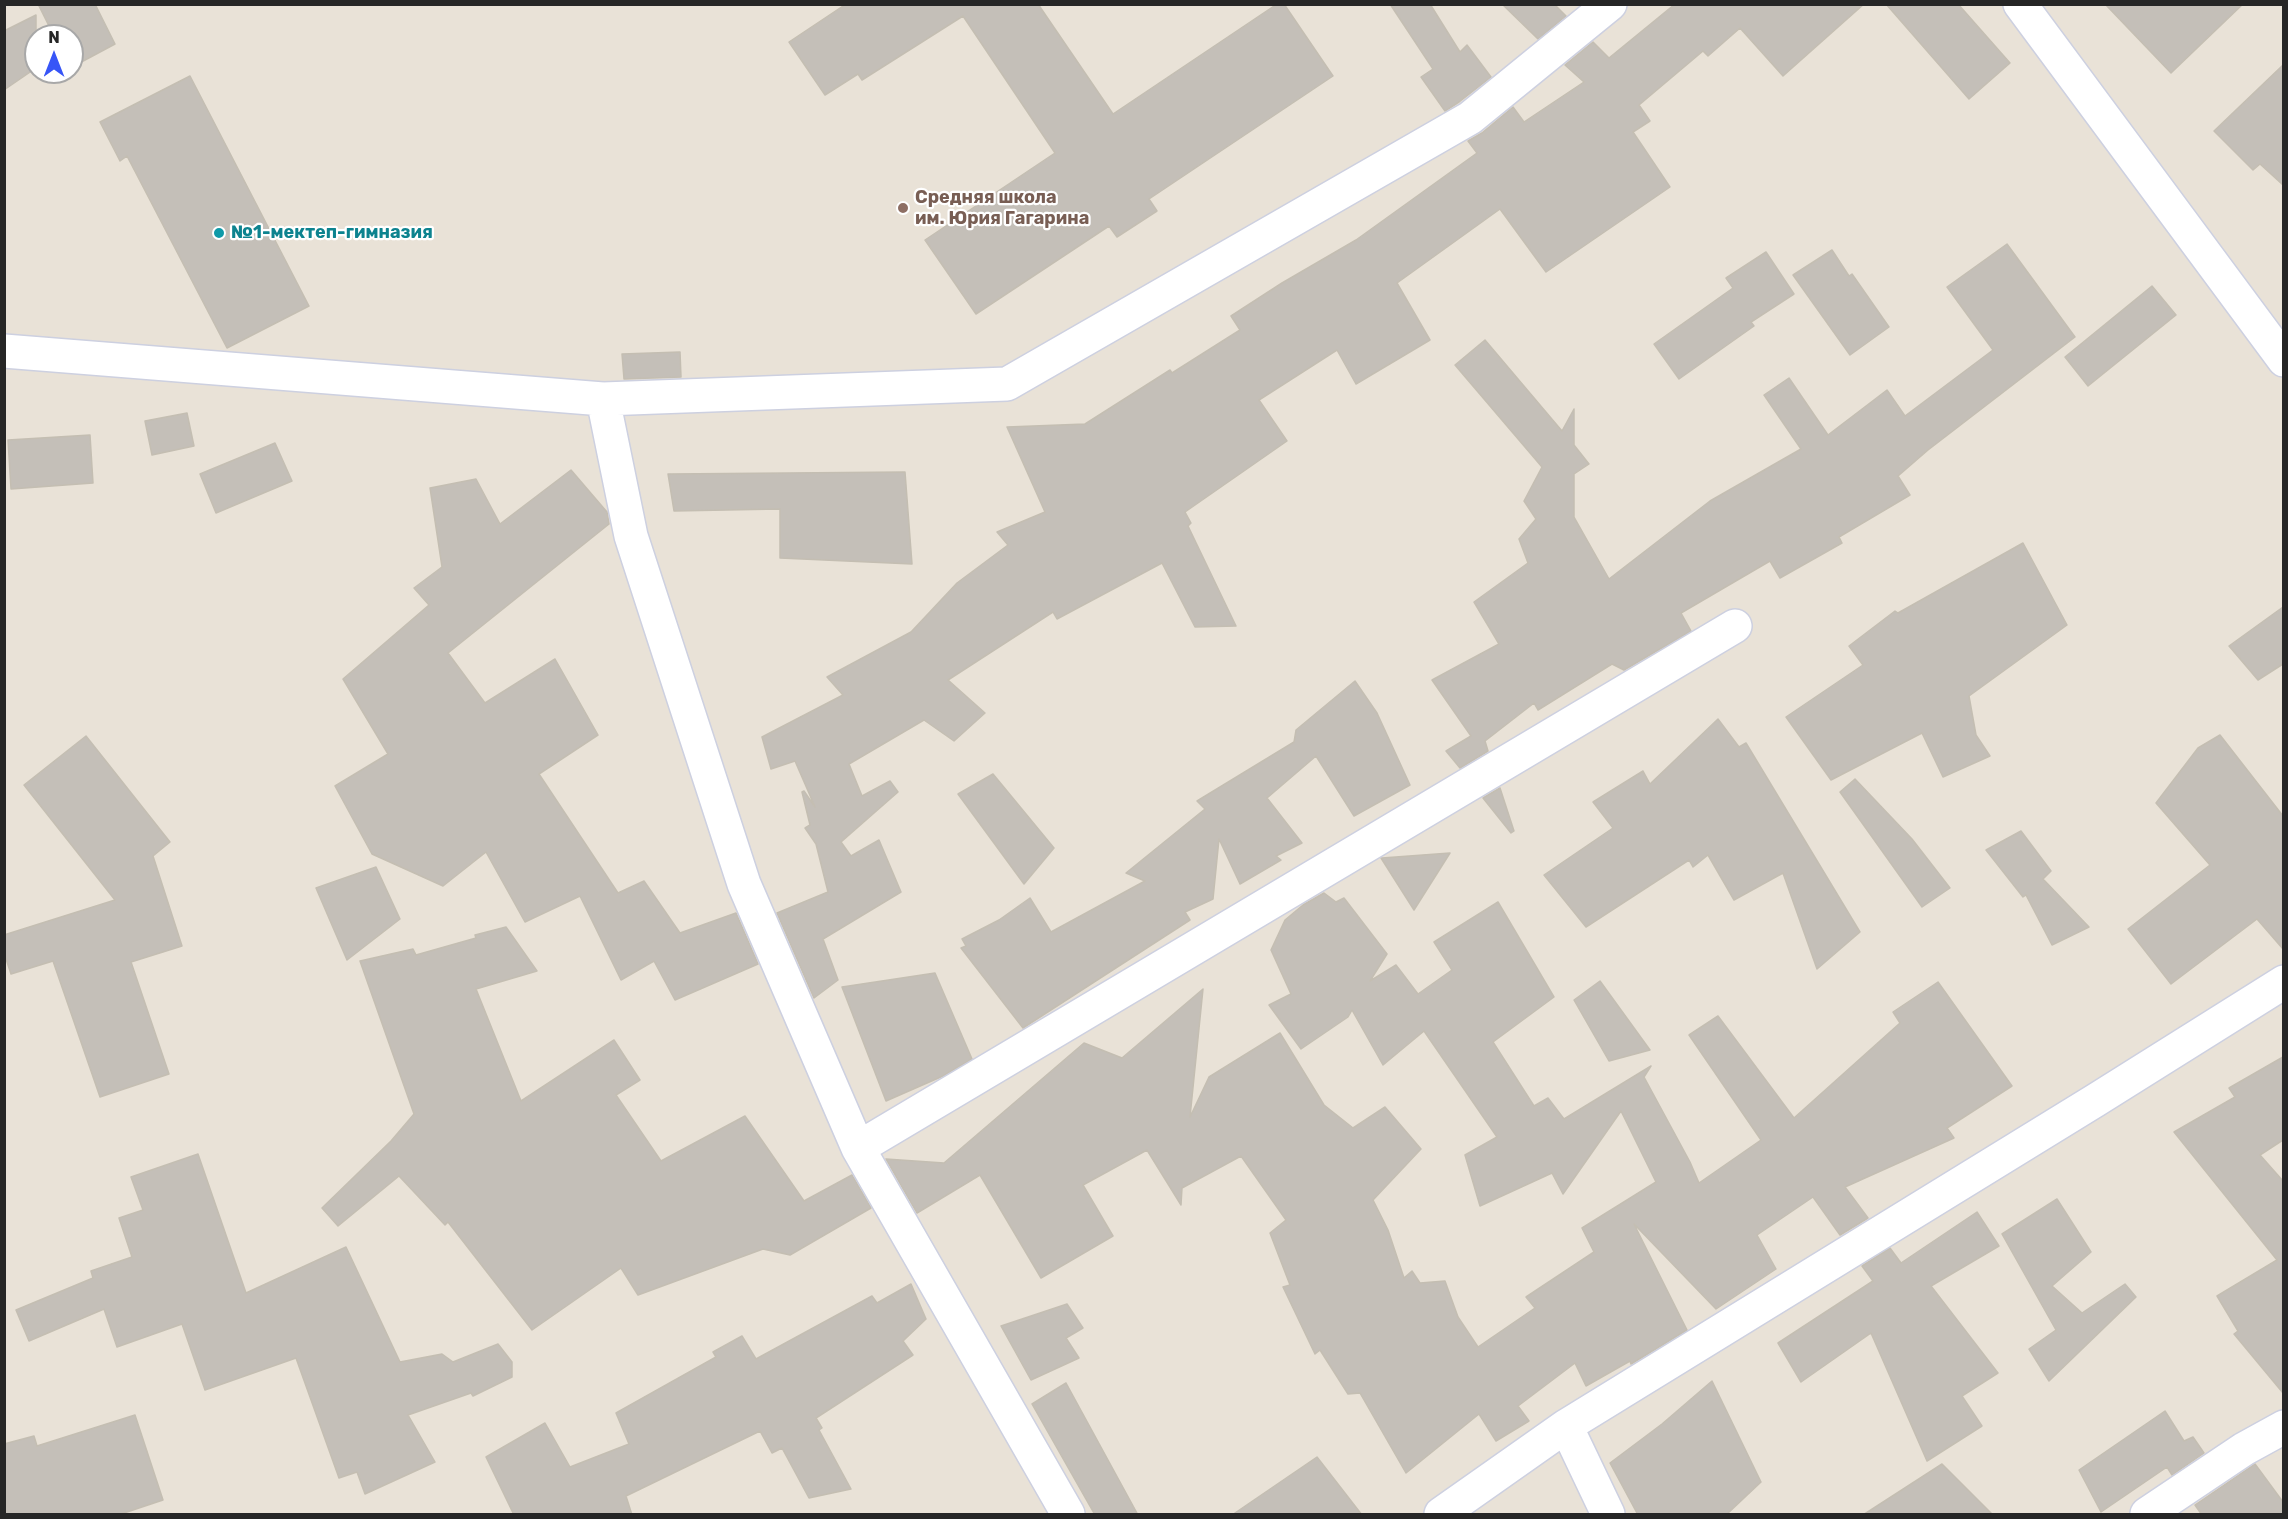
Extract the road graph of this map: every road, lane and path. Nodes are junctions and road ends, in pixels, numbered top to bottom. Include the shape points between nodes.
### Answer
1 (1610, 4) edge
2 (2020, 4) edge
3 (4, 351) edge
4 (2283, 360) edge
5 (603, 399) junction
6 (1735, 626) dead end
7 (2283, 982) edge
8 (858, 1148) junction
9 (1566, 1426) junction
10 (2283, 1427) edge
11 (1068, 1515) edge
12 (1441, 1515) edge
13 (1608, 1515) edge
14 (2147, 1515) edge

1 - 5 street via 1470,118 1007,384
2 - 4 street
3 - 5 street
5 - 8 street via 631,536 744,884
6 - 8 street
7 - 9 street
8 - 11 street
9 - 12 street
9 - 13 street
10 - 14 street

